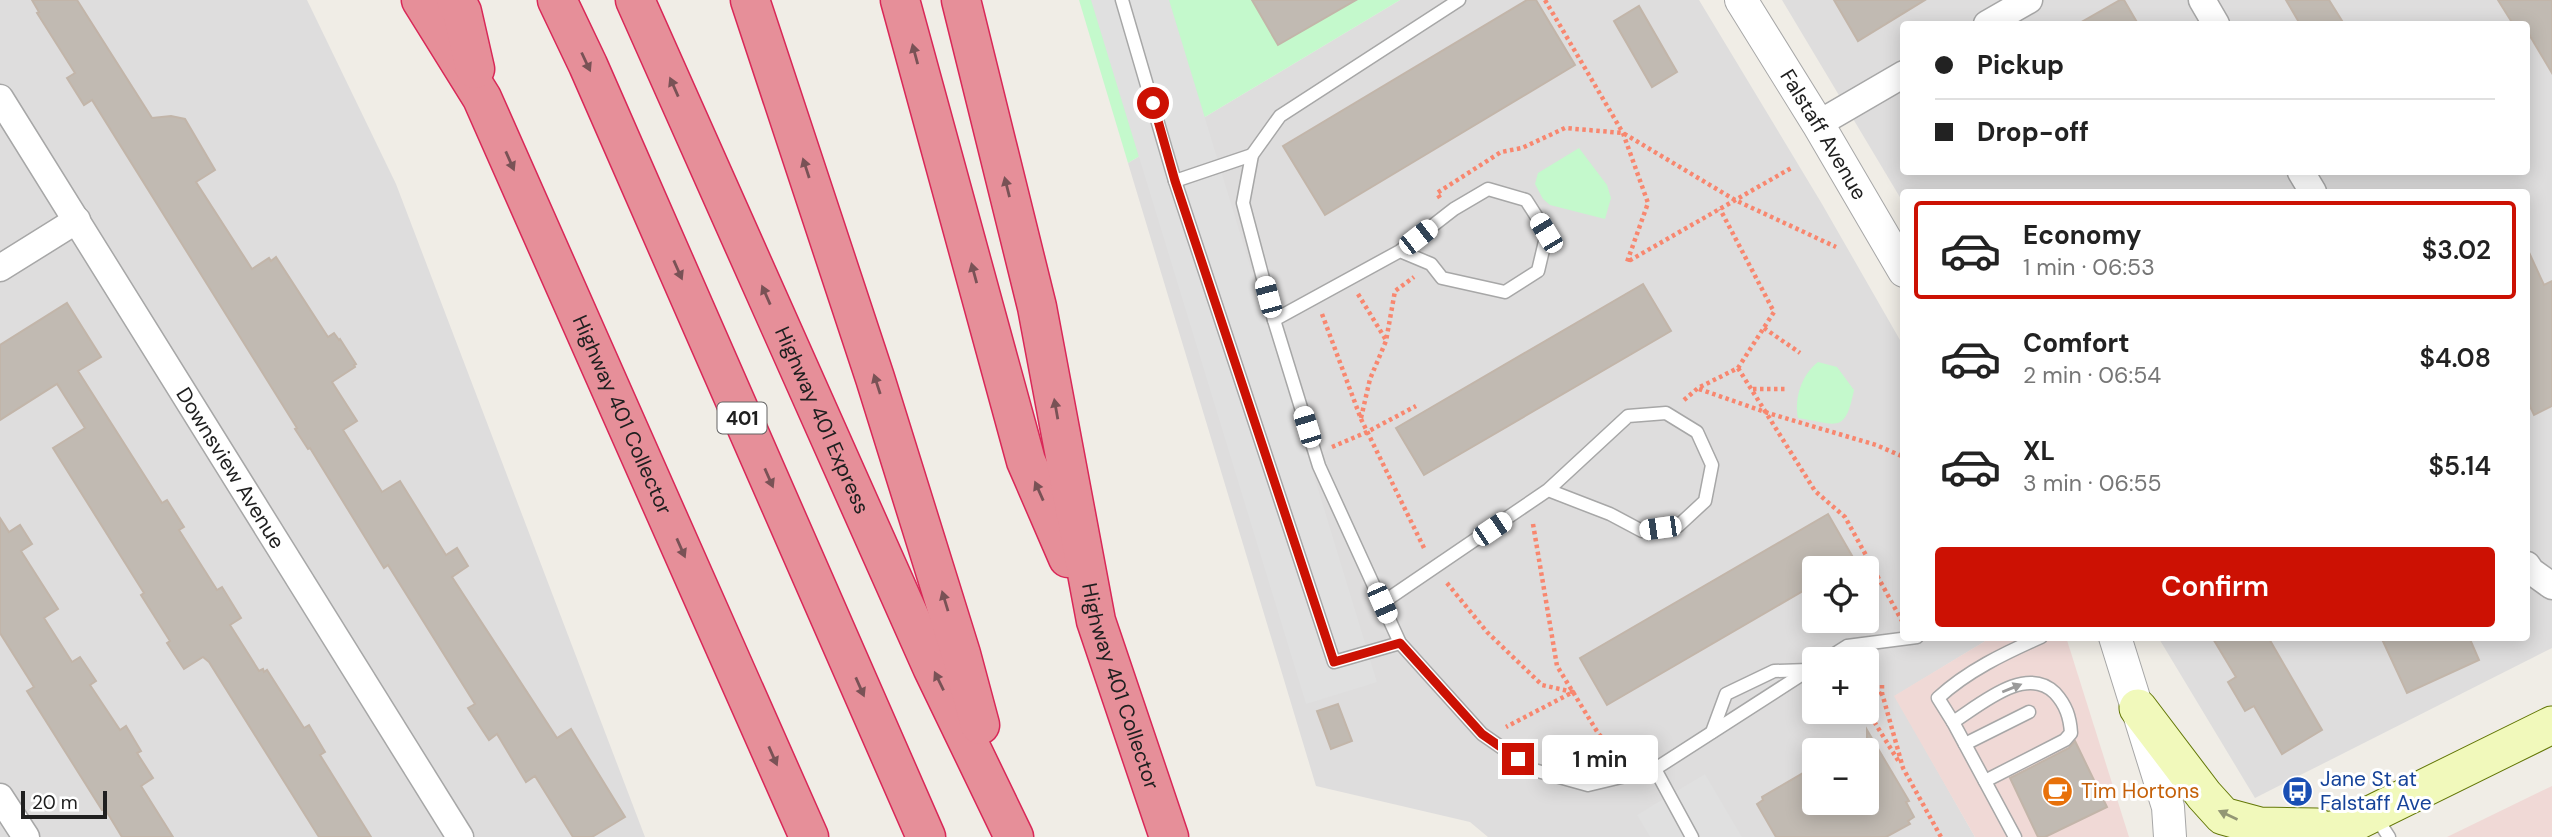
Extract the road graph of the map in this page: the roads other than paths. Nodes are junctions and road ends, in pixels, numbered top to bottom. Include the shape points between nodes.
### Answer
1 (421, 0) edge
2 (456, 0) edge
3 (557, 0) edge
4 (635, 0) edge
5 (750, 0) edge
6 (900, 0) edge
7 (961, 0) edge
8 (1122, 0) edge
9 (1459, 0) edge
10 (1741, 0) edge
11 (2029, 0) edge
12 (2202, 0) edge
13 (1992, 21) edge
14 (2214, 21) edge
15 (1900, 76) edge
16 (0, 98) edge
17 (482, 98) junction
18 (1818, 124) junction
19 (1252, 155) junction
20 (1175, 181) junction
21 (77, 220) junction
22 (1401, 251) junction
23 (1900, 264) edge
24 (0, 268) edge
25 (1274, 320) junction
26 (1548, 490) junction
27 (2530, 570) edge
28 (2552, 586) edge
29 (1382, 603) junction
30 (1096, 621) junction
31 (1900, 639) edge
32 (2032, 641) edge
33 (2116, 641) edge
34 (1400, 643) junction
35 (1845, 647) edge
36 (1802, 669) edge
37 (1802, 674) edge
38 (2138, 708) junction
39 (2029, 712) dead end
40 (1953, 722) junction
41 (2552, 725) edge
42 (1712, 732) junction
43 (1965, 744) junction
44 (1655, 769) junction
45 (1985, 781) junction
46 (0, 797) edge
47 (1008, 823) edge
48 (2360, 829) edge
49 (26, 837) edge
50 (460, 837) edge
51 (809, 837) edge
52 (926, 837) edge
53 (1169, 837) edge
54 (1692, 837) edge
55 (2015, 837) edge
56 (2170, 837) edge
57 (2291, 837) edge

1 - 17 highway, Highway 401 Collector
2 - 17 highway
3 -> 52 highway, 401
47 -> 4 highway, Highway 401 Express via 932,667
47 -> 5 highway via 871,365
30 -> 6 highway via 1026,461
30 -> 7 highway, Highway 401 Collector via 1037,307
8 - 20 lane
9 - 19 lane via 1280,116
10 - 18 street, Falstaff Avenue
11 - 13 street
12 - 14 street
15 - 18 street
16 - 21 street, Downsview Avenue
17 -> 51 highway, Highway 401 Collector
18 - 23 street, Falstaff Avenue
19 - 20 lane
19 - 25 lane via 1242,203
20 - 34 lane via 1334,662
21 - 24 street
21 - 50 street, Downsview Avenue
22 - 22 lane via 1454,208 1488,189 1526,200 1546,233 1538,271 1505,292 1442,278 1431,264
22 - 25 lane
25 - 29 lane via 1315,453
26 - 26 lane via 1628,416 1666,413 1697,432 1712,465 1704,501 1678,526 1642,531
26 - 29 lane
27 - 28 street
29 - 34 lane
30 - 53 highway, Highway 401 Collector
31 - 35 lane
32 - 40 lane via 1954,683 1938,698
33 - 38 street
34 - 44 lane via 1487,737 1534,770 1588,785
36 - 42 lane via 1774,671 1726,694
37 - 42 lane
48 -> 38 main road via 2260,826 2223,816
38 - 56 street via 2168,807
39 - 43 lane
40 - 43 lane
40 -> 45 lane via 1996,695 2031,682 2045,684 2065,704 2071,733 2064,740
41 - 48 main road
42 - 44 lane
43 - 45 lane
44 - 54 lane
45 - 55 lane
46 - 49 street
48 - 57 main road

